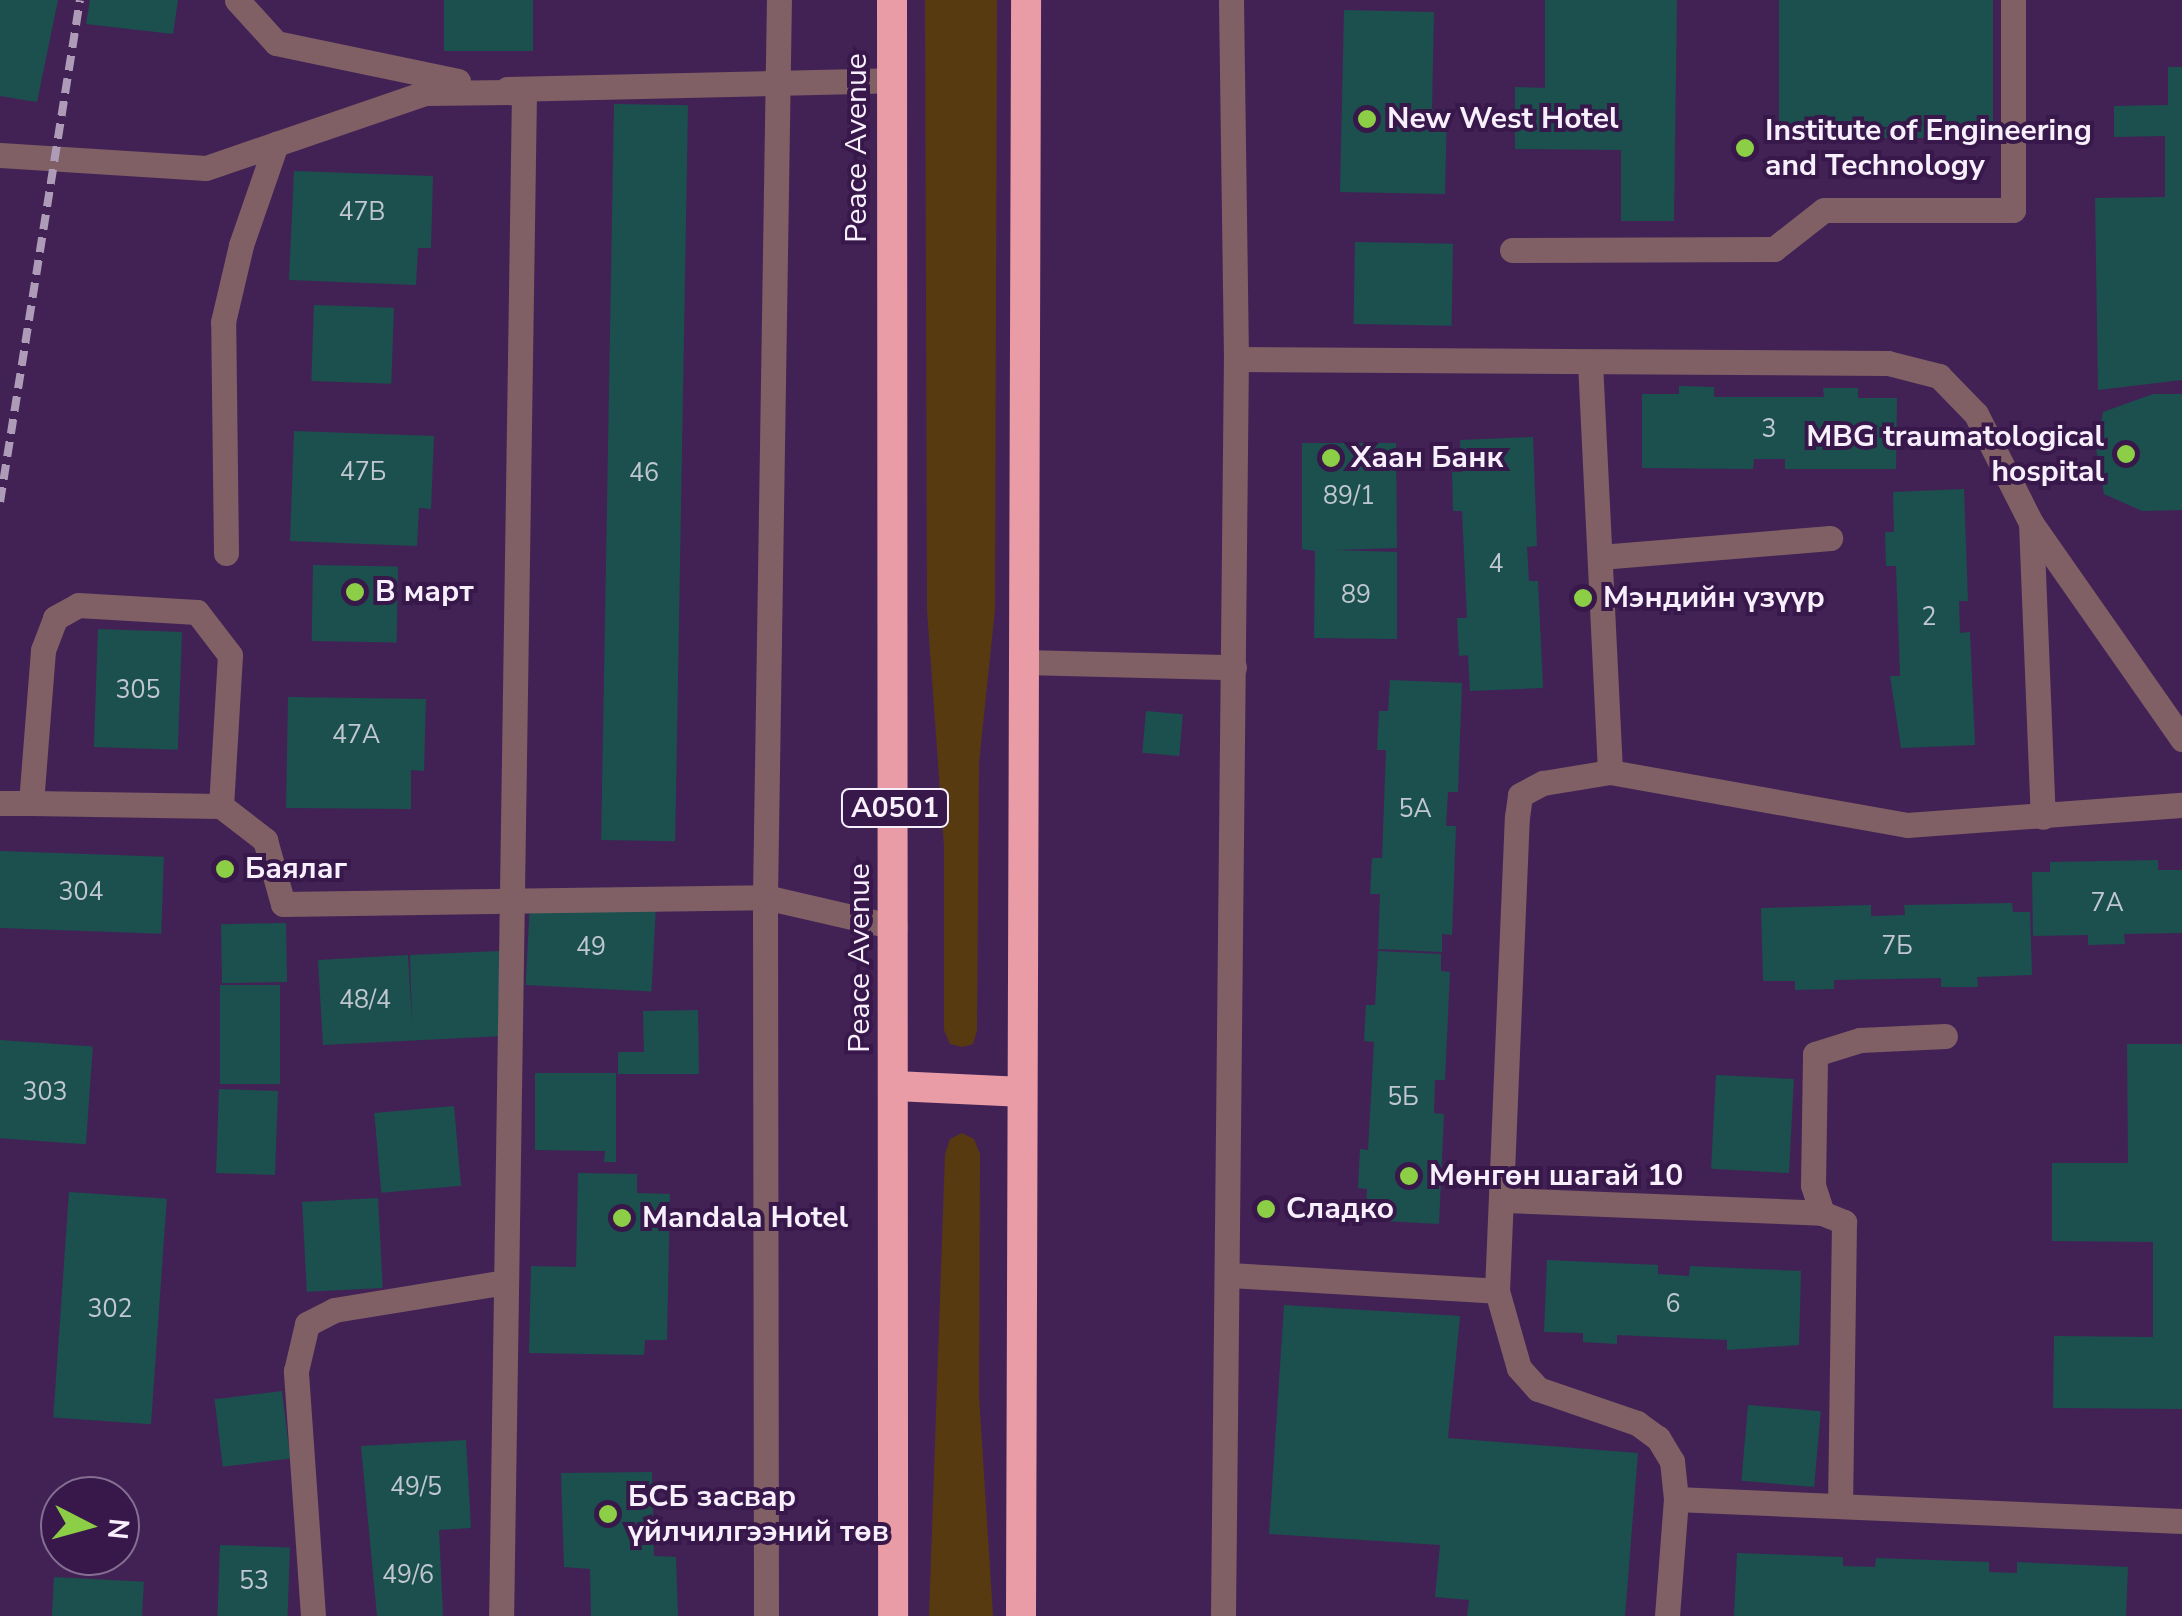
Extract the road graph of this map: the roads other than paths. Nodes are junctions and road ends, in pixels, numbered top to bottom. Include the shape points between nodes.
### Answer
1 (237, 0) edge
2 (779, 0) edge
3 (892, 0) edge
4 (1026, 0) edge
5 (1231, 0) edge
6 (2012, 0) edge
7 (892, 80) junction
8 (776, 85) junction
9 (524, 92) junction
10 (276, 144) junction
11 (0, 155) edge
12 (1512, 250) dead end
13 (1236, 360) junction
14 (1590, 362) junction
15 (2032, 524) junction
16 (1830, 538) dead end
17 (226, 554) dead end
18 (1600, 557) junction
19 (1024, 662) junction
20 (1234, 666) junction
21 (2182, 739) edge
22 (1610, 772) junction
23 (0, 803) edge
24 (31, 803) junction
25 (2182, 805) edge
26 (221, 806) junction
27 (2043, 817) junction
28 (765, 897) junction
29 (509, 899) junction
30 (895, 927) junction
31 (1944, 1036) dead end
32 (895, 1086) junction
33 (1022, 1092) junction
34 (1504, 1200) junction
35 (1822, 1214) junction
36 (1230, 1275) junction
37 (505, 1282) junction
38 (1497, 1291) junction
39 (1676, 1499) junction
40 (1840, 1505) junction
41 (2182, 1521) edge
42 (313, 1616) edge
43 (501, 1616) edge
44 (766, 1616) edge
45 (893, 1616) edge
46 (1021, 1616) edge
47 (1223, 1616) edge
48 (1667, 1616) edge

1 - 9 street via 276,44
2 - 8 street
3 - 7 highway, Peace Avenue / A0501
4 - 19 highway
5 - 13 street
6 - 12 street via 2013,210 1824,210 1774,248
7 - 8 street
7 - 30 highway, Peace Avenue / A0501
8 - 9 street
8 - 28 street
9 - 10 street via 426,93
9 - 29 street
10 - 11 street via 206,168
10 - 17 street via 241,244 223,322
13 - 14 street
13 - 20 street
14 - 15 street via 1888,363 1938,376 1976,414
14 - 18 street
15 - 21 street
15 - 27 street
16 - 18 street
18 - 22 street
19 - 20 street
19 - 33 highway
20 - 36 street
22 - 27 street via 1907,825
22 - 34 street via 1543,783 1520,796
23 - 24 street
24 - 26 street
24 - 26 street via 42,650 55,618 78,605 168,605 198,612 230,655
25 - 27 street
26 - 29 street via 265,840 283,904
28 - 29 street
28 - 30 street
28 - 44 street
29 - 37 street
30 - 32 highway, Peace Avenue / A0501
31 - 35 street via 1860,1040 1815,1054 1813,1185
32 - 33 highway
32 - 45 highway, Peace Avenue / A0501
33 - 46 highway
34 - 35 street
34 - 38 street
35 - 40 street via 1844,1222
36 - 38 street
36 - 47 street
37 - 42 street via 334,1310 307,1324 296,1371
37 - 43 street
38 - 39 street via 1519,1368 1569,1405 1637,1424 1658,1438 1672,1461
39 - 40 street
39 - 48 street
40 - 41 street

